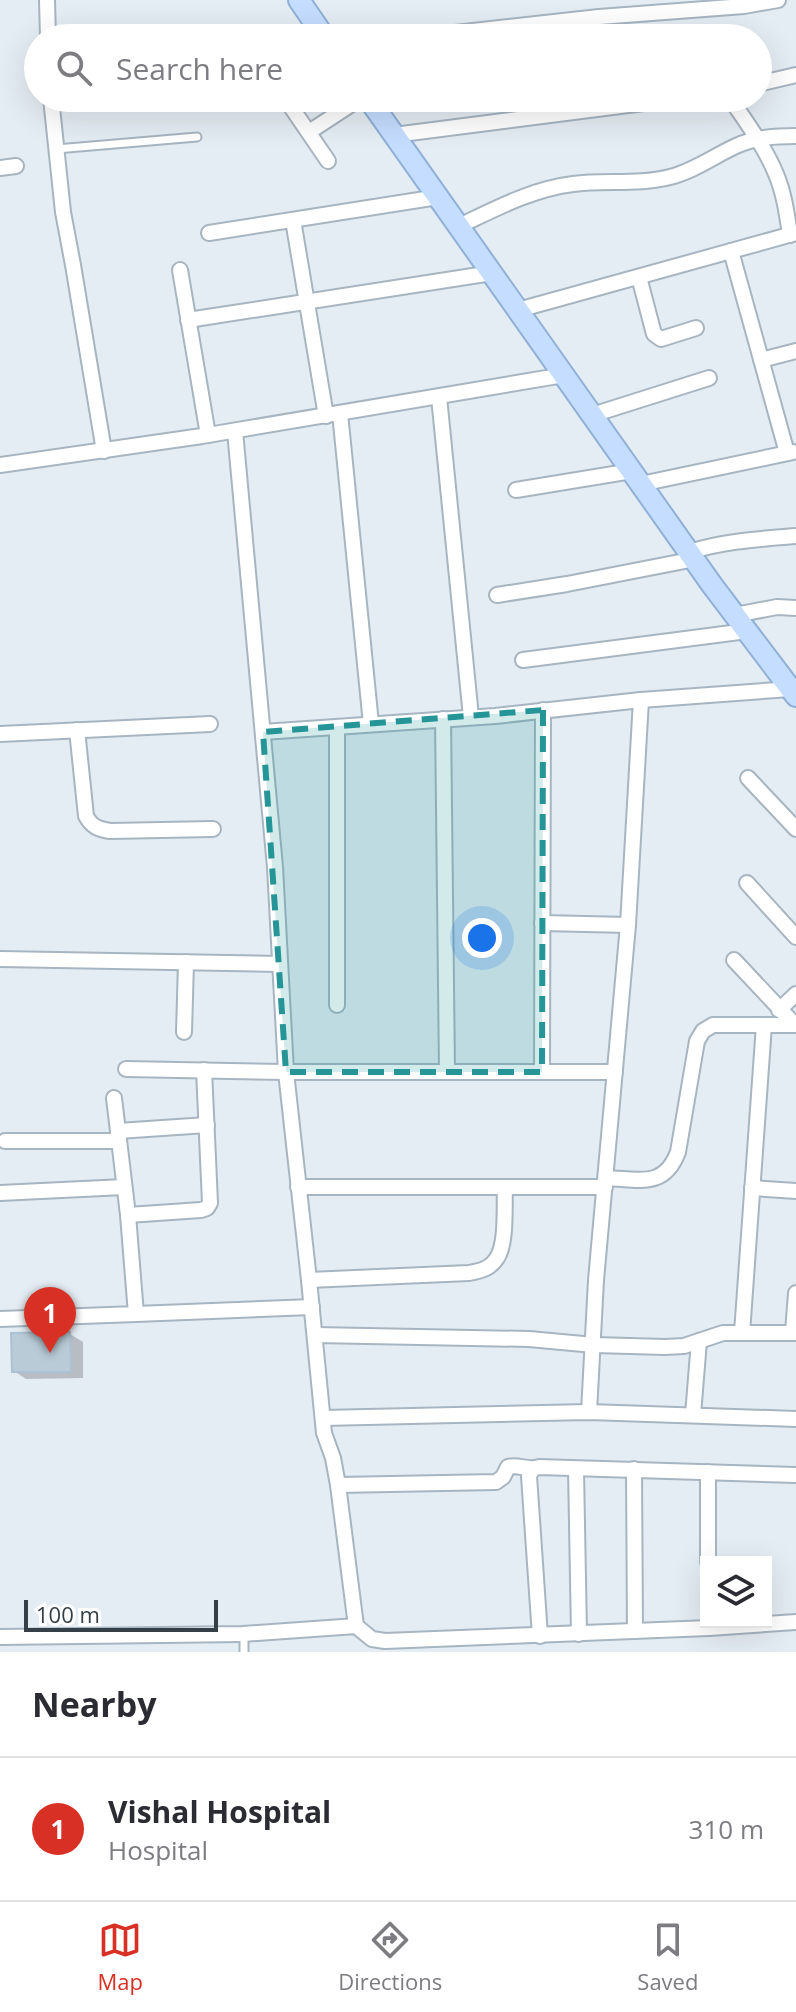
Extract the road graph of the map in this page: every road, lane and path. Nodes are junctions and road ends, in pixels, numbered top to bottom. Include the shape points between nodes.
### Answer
1 (47, 0) edge
2 (299, 0) edge
3 (778, 0) edge
4 (48, 24) edge
5 (315, 24) edge
6 (536, 24) edge
7 (796, 75) edge
8 (772, 81) edge
9 (52, 112) edge
10 (295, 112) edge
11 (340, 112) edge
12 (378, 112) edge
13 (574, 112) edge
14 (739, 112) edge
15 (309, 132) junction
16 (394, 135) junction
17 (796, 136) edge
18 (197, 137) dead end
19 (756, 139) junction
20 (56, 149) junction
21 (328, 161) dead end
22 (16, 166) dead end
23 (0, 168) edge
24 (438, 197) junction
25 (293, 220) junction
26 (459, 226) junction
27 (209, 233) dead end
28 (793, 234) edge
29 (731, 251) junction
30 (180, 270) dead end
31 (492, 273) junction
32 (639, 277) junction
33 (307, 302) junction
34 (518, 310) junction
35 (188, 320) junction
36 (696, 328) dead end
37 (796, 351) edge
38 (761, 360) junction
39 (564, 375) junction
40 (709, 378) dead end
41 (439, 397) junction
42 (333, 414) junction
43 (592, 415) junction
44 (235, 431) junction
45 (208, 435) junction
46 (104, 451) junction
47 (791, 452) edge
48 (0, 465) edge
49 (636, 477) junction
50 (516, 490) dead end
51 (796, 536) edge
52 (692, 556) junction
53 (497, 595) dead end
54 (796, 608) edge
55 (741, 623) junction
56 (523, 660) dead end
57 (793, 692) edge
58 (641, 700) junction
59 (543, 710) junction
60 (471, 717) junction
61 (443, 719) junction
62 (210, 724) dead end
63 (371, 724) junction
64 (337, 727) junction
65 (77, 730) junction
66 (263, 732) junction
67 (0, 734) edge
68 (748, 778) dead end
69 (213, 829) dead end
70 (796, 829) edge
71 (747, 883) dead end
72 (542, 923) junction
73 (628, 925) junction
74 (796, 937) edge
75 (0, 959) edge
76 (734, 960) dead end
77 (186, 962) junction
78 (280, 964) junction
79 (796, 994) edge
80 (337, 1005) dead end
81 (779, 1010) junction
82 (764, 1025) junction
83 (796, 1025) edge
84 (184, 1032) dead end
85 (126, 1069) dead end
86 (204, 1070) junction
87 (286, 1072) junction
88 (447, 1072) junction
89 (542, 1072) junction
90 (615, 1072) junction
91 (114, 1098) dead end
92 (207, 1125) junction
93 (118, 1136) junction
94 (5, 1141) dead end
95 (606, 1182) junction
96 (124, 1187) junction
97 (298, 1187) junction
98 (505, 1187) junction
99 (752, 1188) junction
100 (796, 1191) edge
101 (0, 1193) edge
102 (128, 1215) junction
103 (309, 1280) junction
104 (796, 1293) edge
105 (312, 1307) junction
106 (136, 1314) junction
107 (0, 1319) edge
108 (795, 1332) edge
109 (742, 1333) junction
110 (315, 1335) junction
111 (699, 1341) junction
112 (594, 1345) junction
113 (589, 1412) junction
114 (693, 1415) junction
115 (323, 1418) junction
116 (796, 1419) edge
117 (576, 1469) junction
118 (634, 1469) junction
119 (532, 1470) junction
120 (708, 1472) junction
121 (796, 1475) edge
122 (338, 1485) junction
123 (708, 1556) edge
124 (796, 1622) edge
125 (772, 1623) edge
126 (356, 1626) junction
127 (700, 1626) edge
128 (635, 1631) junction
129 (243, 1634) junction
130 (579, 1634) junction
131 (540, 1636) junction
132 (0, 1637) edge
133 (244, 1652) edge

1 - 4 street
2 - 5 street
3 - 6 street
7 - 8 street
9 - 20 street
10 - 15 street
11 - 15 street
12 - 16 street
13 - 16 street
14 - 19 street
15 - 21 street
16 - 24 street
17 - 19 street
18 - 20 lane
19 - 26 street via 670,177 548,189
19 - 28 street via 776,174
20 - 46 street
22 - 23 street
24 - 25 street
24 - 26 street
25 - 27 street
25 - 33 street
26 - 31 street
28 - 29 street
29 - 32 street
29 - 38 street
30 - 35 street
31 - 33 street
31 - 34 street
32 - 34 street
32 - 36 street via 657,337
33 - 35 street
33 - 42 street
34 - 39 street
35 - 45 street
37 - 38 street
38 - 47 street
39 - 41 street
39 - 43 street
40 - 43 street
41 - 42 street
41 - 60 street
42 - 44 street
42 - 63 street
43 - 49 street
44 - 45 street
44 - 66 street
45 - 46 street
46 - 48 street
47 - 49 street
49 - 50 street
49 - 52 street
51 - 52 street via 708,546
52 - 53 street
52 - 55 street
54 - 55 street via 777,607
55 - 56 street
55 - 57 street
57 - 58 street
58 - 59 street
58 - 73 street
59 - 60 street
59 - 72 street
60 - 61 street
61 - 63 street
61 - 88 street
62 - 65 street
63 - 64 street
64 - 66 street
64 - 80 street
65 - 67 street
65 - 69 street via 90,824 110,831
66 - 78 street
68 - 70 street
71 - 74 street
72 - 73 street
72 - 89 street
73 - 90 street
75 - 77 street
76 - 81 street
77 - 78 street
77 - 84 street
78 - 87 street
79 - 81 street
81 - 83 street
82 - 83 street
82 - 95 street via 713,1025 703,1031 673,1165 651,1179
82 - 99 street
85 - 86 street
86 - 87 street
86 - 92 street
87 - 88 street
87 - 97 street
88 - 89 street
89 - 90 street
90 - 95 street
91 - 93 street
92 - 93 street
92 - 102 street via 207,1208
93 - 94 street
93 - 96 street
95 - 98 street
95 - 112 street
96 - 101 street
96 - 102 street
97 - 98 street
97 - 103 street
98 - 103 street via 501,1249 485,1270
99 - 100 street
99 - 109 street
102 - 106 street
103 - 105 street
104 - 108 street
105 - 106 street
105 - 110 street
106 - 107 street
108 - 109 street
109 - 111 street
110 - 112 street
110 - 115 street
111 - 112 street via 665,1347
111 - 114 street
112 - 113 street
113 - 114 street
113 - 115 street
114 - 116 street
115 - 122 street
117 - 118 street
117 - 119 street
117 - 130 street
118 - 120 street
118 - 128 street
119 - 122 street via 508,1467 496,1482
119 - 131 street
120 - 121 street
120 - 123 street
122 - 126 street
124 - 125 street
126 - 129 street
126 - 131 street via 372,1639 385,1641
127 - 128 street
128 - 130 street
129 - 132 street
129 - 133 lane
130 - 131 street

